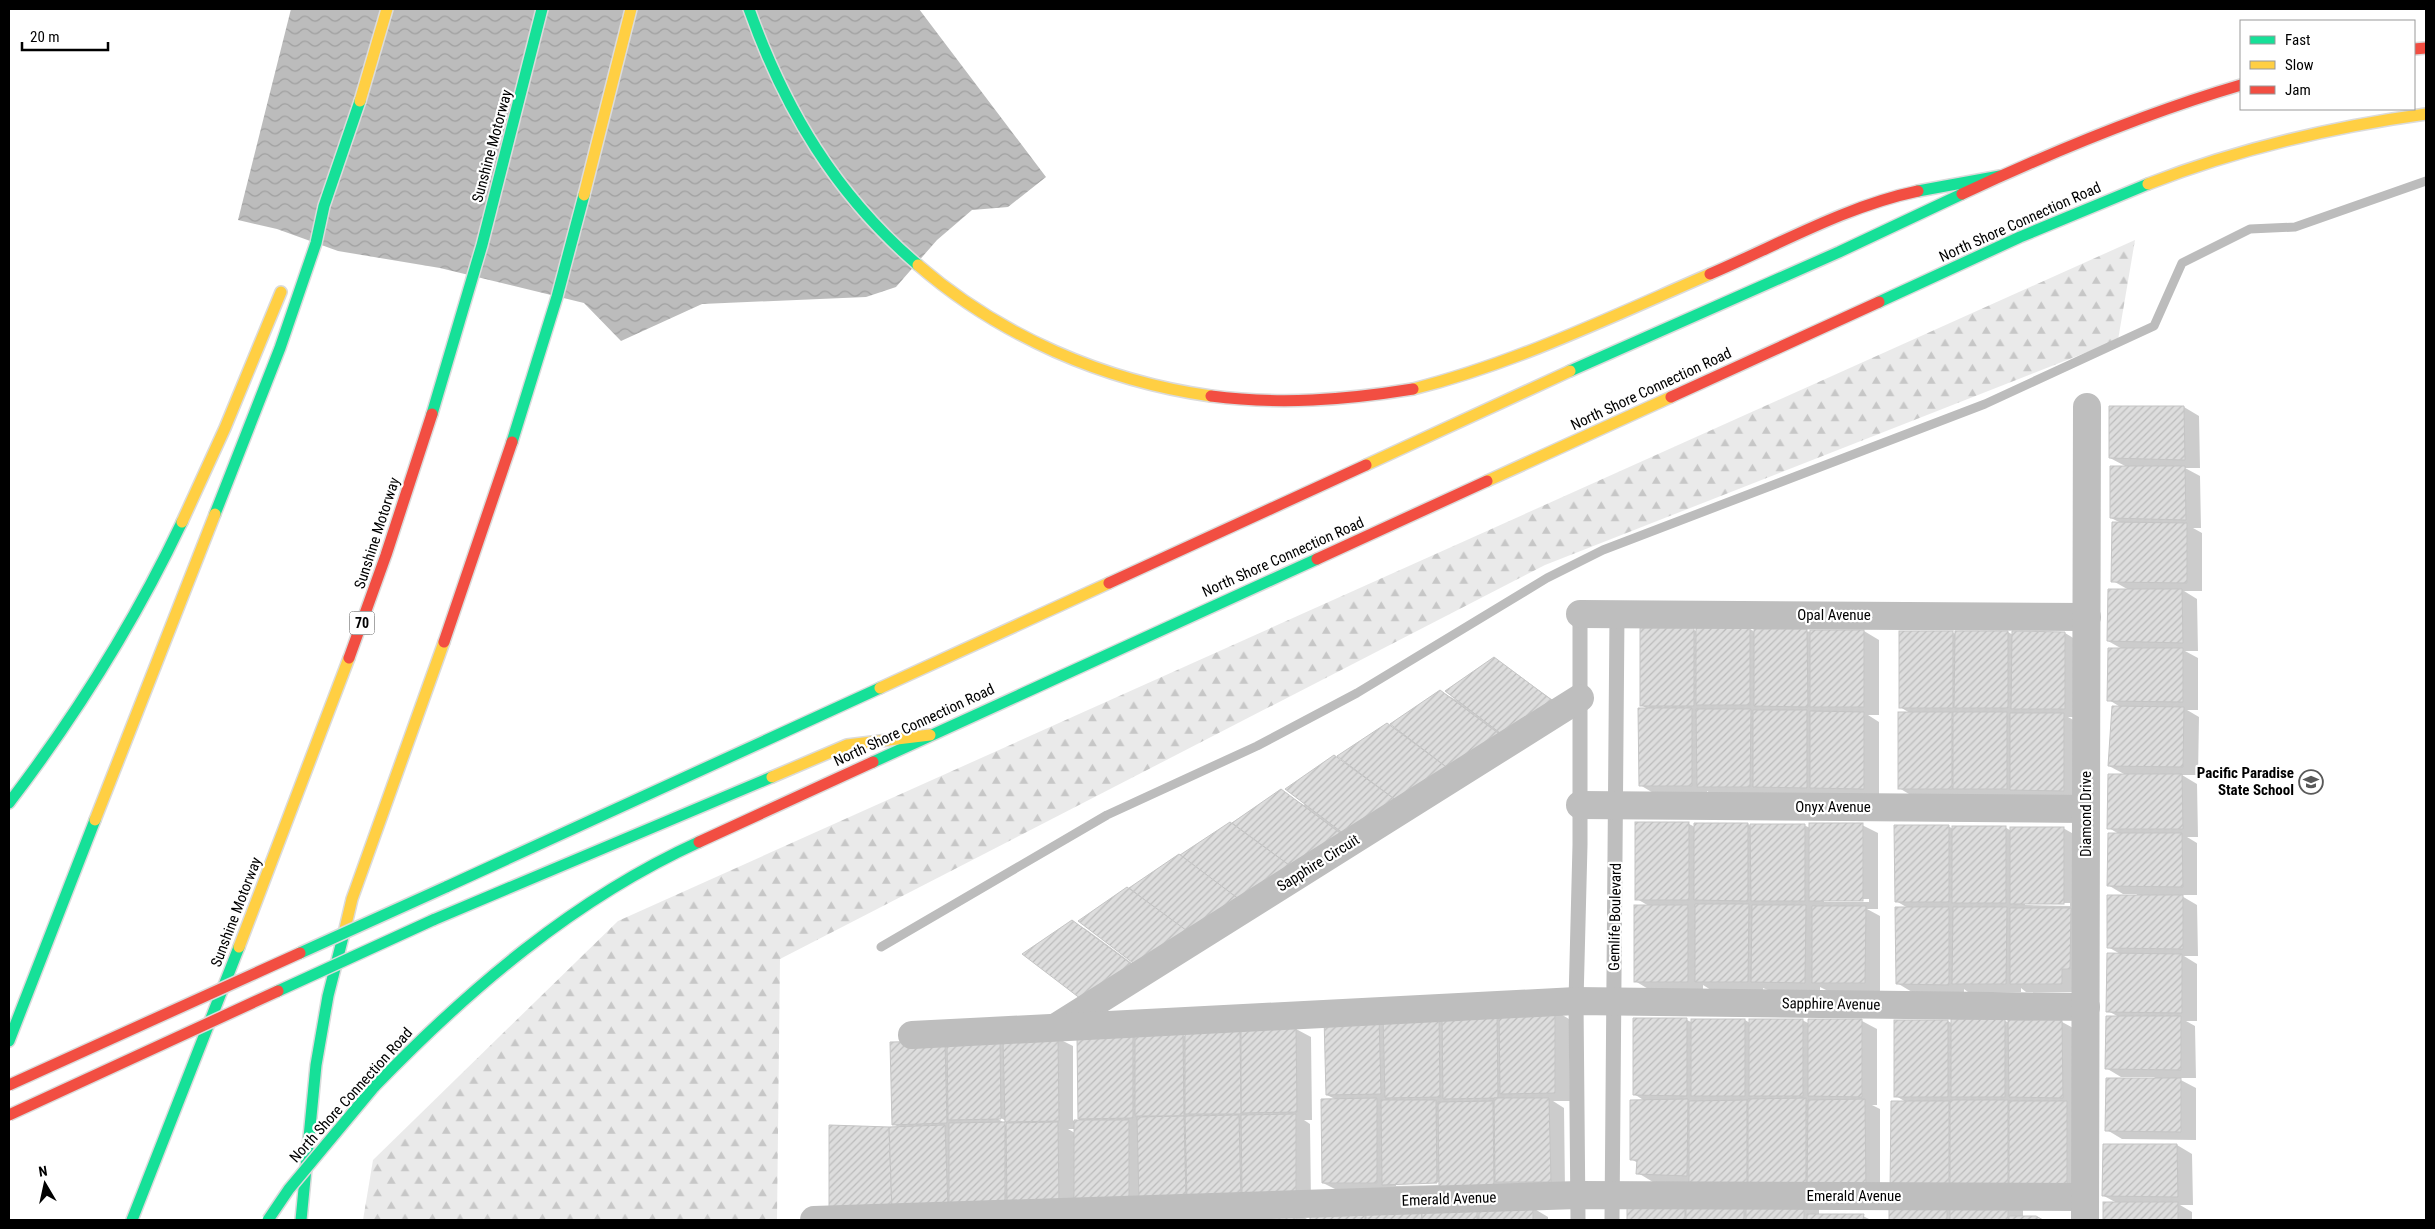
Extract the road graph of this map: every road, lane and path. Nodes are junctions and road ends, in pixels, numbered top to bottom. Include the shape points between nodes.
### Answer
1 (387, 9) edge
2 (542, 9) edge
3 (631, 9) edge
4 (749, 9) edge
5 (2240, 85) edge
6 (2426, 114) edge
7 (2000, 176) junction
8 (324, 206) junction
9 (307, 230) dead end
10 (284, 284) dead end
11 (2087, 407) dead end
12 (1580, 614) joint
13 (1618, 614) junction
14 (2087, 617) junction
15 (1580, 698) junction
16 (930, 735) junction
17 (9, 803) edge
18 (1580, 805) junction
19 (1616, 805) junction
20 (2086, 808) junction
21 (1576, 1001) junction
22 (1614, 1002) junction
23 (2086, 1007) junction
24 (1055, 1028) junction
25 (912, 1036) dead end
26 (9, 1041) edge
27 (9, 1085) edge
28 (9, 1115) edge
29 (1612, 1207) edge
30 (1578, 1208) edge
31 (2085, 1209) edge
32 (132, 1220) edge
33 (268, 1220) edge
34 (301, 1220) edge
35 (814, 1220) edge

1 - 8 main road
2 - 32 main road, Sunshine Motorway / 70 via 518,113 473,276 393,535 356,642
3 - 34 main road via 556,297 509,452 352,899 328,996 316,1065
4 - 7 main road via 785,97 809,138 861,210 916,265 957,297 1040,346 1120,378 1214,398 1311,403 1414,389 1528,352 1885,200
5 - 7 main road via 2084,139
6 - 16 main road, North Shore Connection Road via 2301,136 2208,162 2020,236
7 - 27 main road, bridge
8 - 9 main road
8 - 26 main road via 316,243 280,348
10 - 17 main road via 229,422 148,595 104,672 68,726
11 - 14 street, Diamond Drive
12 - 13 street, Opal Avenue
12 - 15 lane
13 - 14 street, Opal Avenue
13 - 19 lane, Gemlife Boulevard
14 - 20 street, Diamond Drive
15 - 18 lane
15 - 24 street, Sapphire Circuit
16 - 28 main road, bridge via 847,745 433,920
16 - 33 main road, North Shore Connection Road, bridge via 672,854 578,911 528,946 425,1034 374,1088
18 - 19 street, Onyx Avenue
18 - 21 lane
19 - 20 street, Onyx Avenue
19 - 22 lane, Gemlife Boulevard
20 - 23 street, Diamond Drive
21 - 22 street, Sapphire Avenue
21 - 24 street, Sapphire Circuit
21 - 30 lane
22 - 23 street, Sapphire Avenue
22 - 29 lane, Gemlife Boulevard
23 - 31 street, Diamond Drive
24 - 25 street, Sapphire Circuit
29 - 30 street, Emerald Avenue
29 - 31 street, Emerald Avenue
30 - 35 street, Emerald Avenue

